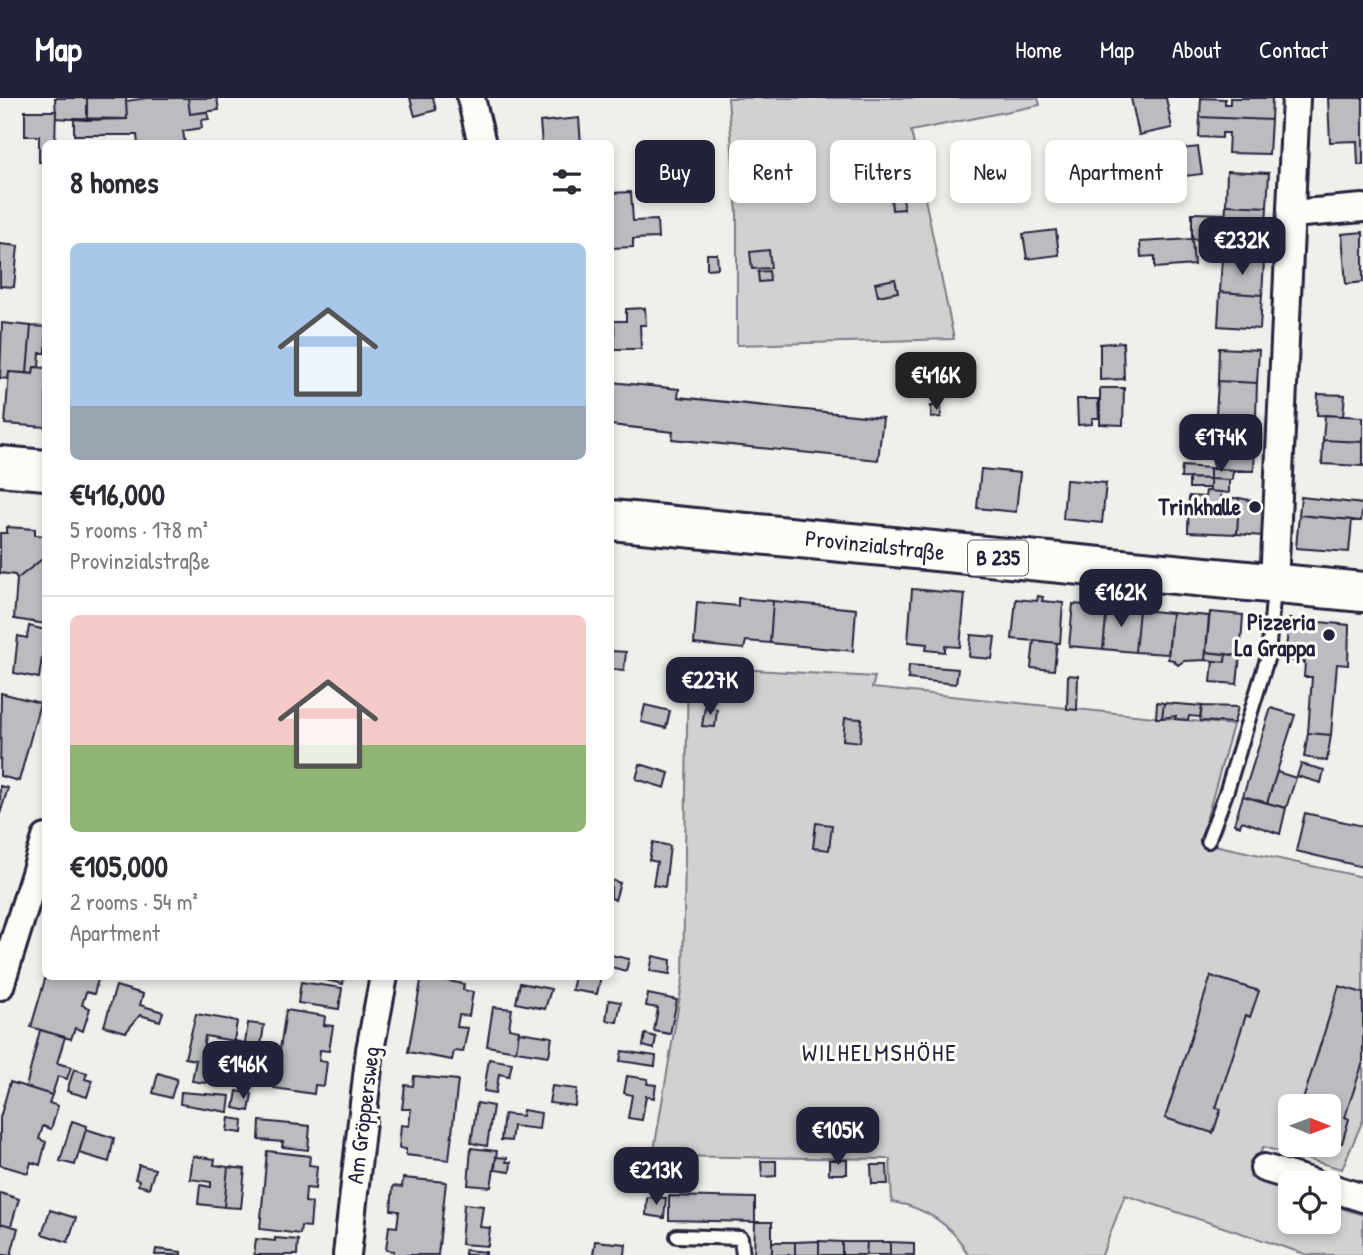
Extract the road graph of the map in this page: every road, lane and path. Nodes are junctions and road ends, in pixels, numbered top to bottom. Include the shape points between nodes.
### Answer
1 (471, 98) edge
2 (1296, 98) edge
3 (481, 140) edge
4 (1363, 208) edge
5 (1291, 214) junction
6 (0, 466) edge
7 (42, 470) edge
8 (614, 520) edge
9 (1274, 584) junction
10 (1363, 592) edge
11 (1208, 841) dead end
12 (42, 851) edge
13 (383, 980) edge
14 (0, 986) edge
15 (1264, 1168) dead end
16 (1278, 1172) edge
17 (1341, 1191) edge
18 (1363, 1198) edge
19 (677, 1236) dead end
20 (347, 1255) edge
21 (743, 1255) edge

1 - 3 street
2 - 5 street
4 - 5 street
5 - 9 street
6 - 7 main road
8 - 9 main road, Provinzialstraße / B 235
9 - 10 main road, Provinzialstraße / B 235
9 - 11 lane via 1268,656
12 - 14 street
13 - 20 street, Am Gröppersweg via 370,1050
15 - 16 street
17 - 18 street
19 - 21 lane via 741,1238

